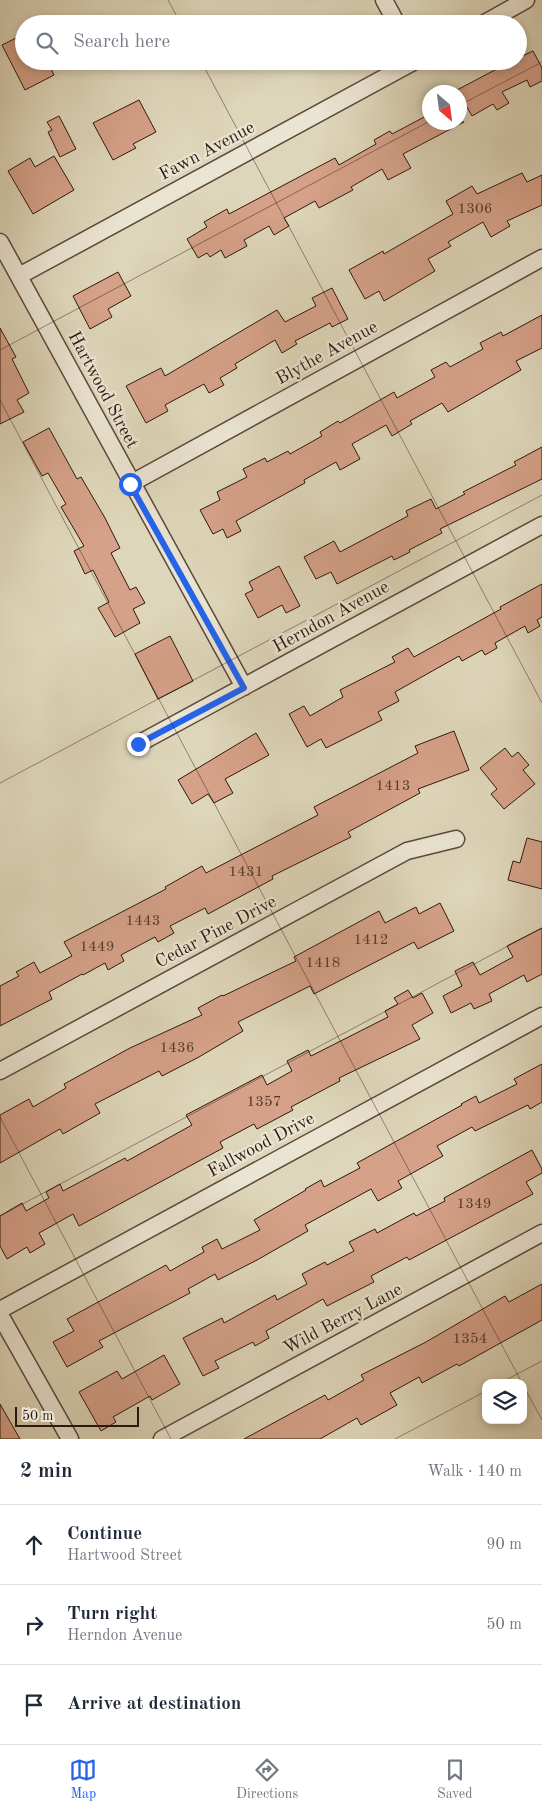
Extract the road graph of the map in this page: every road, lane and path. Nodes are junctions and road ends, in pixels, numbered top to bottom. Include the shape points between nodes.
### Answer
1 (384, 0) edge
2 (526, 0) edge
3 (392, 15) edge
4 (499, 15) edge
5 (398, 70) edge
6 (0, 242) edge
7 (542, 258) edge
8 (19, 276) junction
9 (130, 484) junction
10 (542, 525) edge
11 (244, 688) junction
12 (138, 744) dead end
13 (456, 839) dead end
14 (542, 1016) edge
15 (0, 1071) edge
16 (542, 1234) edge
17 (0, 1310) edge
18 (0, 1315) edge
19 (70, 1439) edge
20 (162, 1439) edge

1 - 3 street
2 - 4 street
5 - 8 street, Fawn Avenue
6 - 8 street, Hartwood Street
7 - 9 street, Blythe Avenue
8 - 9 street, Hartwood Street
9 - 11 street, Hartwood Street
10 - 11 street, Herndon Avenue
11 - 12 street, Herndon Avenue
13 - 15 street, Cedar Pine Drive via 407,851
14 - 17 street, Fallwood Drive
16 - 20 street, Wild Berry Lane
18 - 19 street

